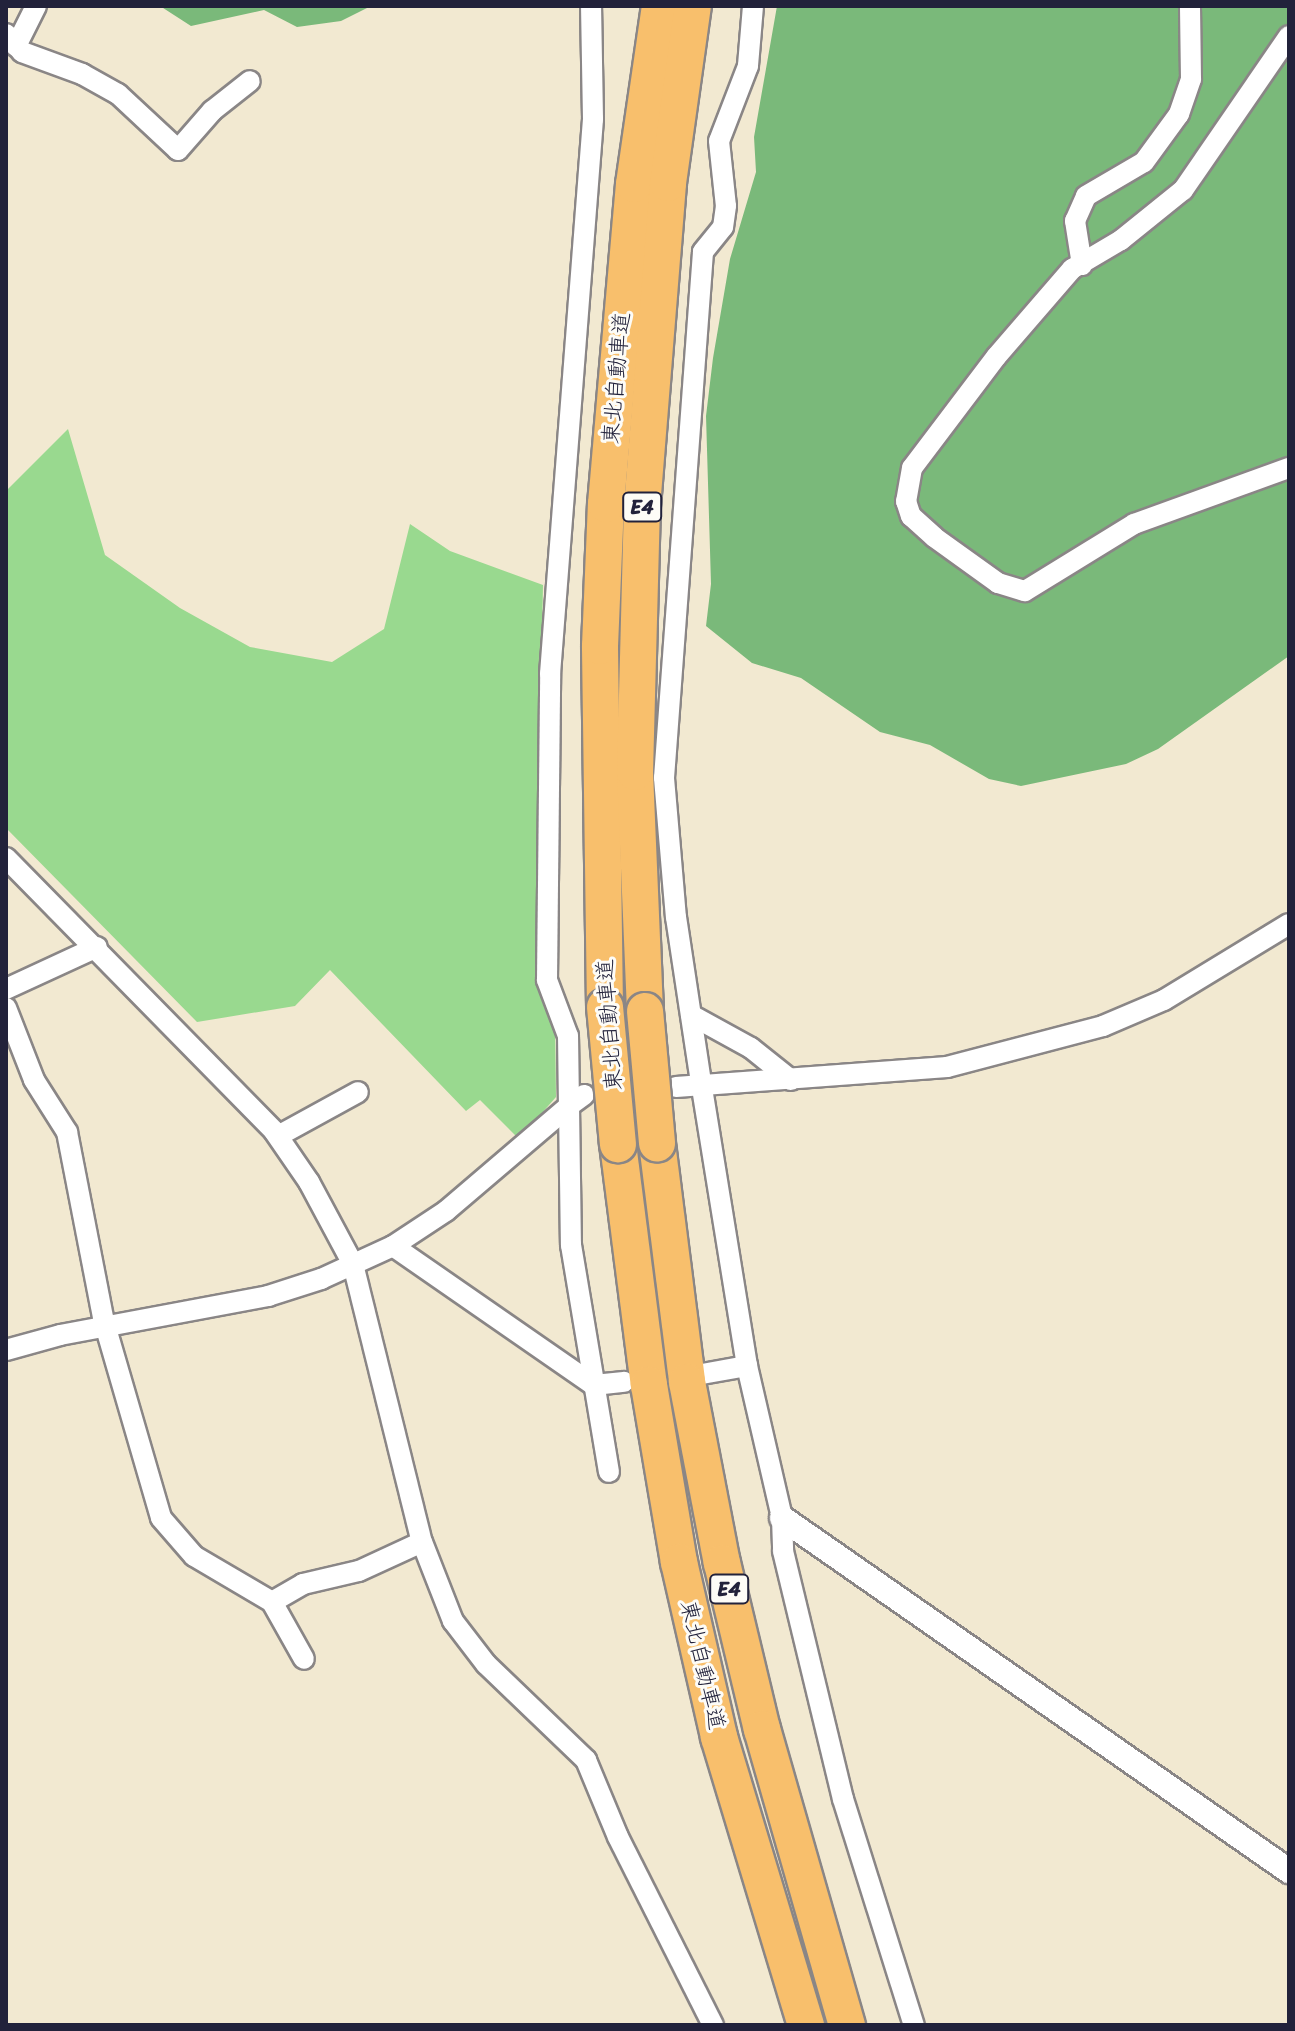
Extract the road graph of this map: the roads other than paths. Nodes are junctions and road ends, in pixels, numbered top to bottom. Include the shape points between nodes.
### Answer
1 (36, 6) edge
2 (591, 6) edge
3 (660, 6) edge
4 (693, 6) edge
5 (753, 6) edge
6 (1190, 6) edge
7 (1289, 36) edge
8 (11, 40) edge
9 (250, 81) dead end
10 (1082, 265) junction
11 (1289, 468) edge
12 (6, 858) edge
13 (1289, 924) edge
14 (97, 947) junction
15 (6, 989) edge
16 (6, 1008) edge
17 (691, 1015) junction
18 (791, 1080) junction
19 (676, 1087) dead end
20 (702, 1088) junction
21 (358, 1092) dead end
22 (576, 1100) junction
23 (278, 1136) junction
24 (393, 1246) junction
25 (353, 1264) junction
26 (107, 1327) junction
27 (6, 1350) edge
28 (747, 1366) junction
29 (702, 1374) dead end
30 (624, 1382) dead end
31 (594, 1385) junction
32 (609, 1472) dead end
33 (782, 1518) junction
34 (422, 1542) junction
35 (272, 1602) junction
36 (304, 1659) dead end
37 (1289, 1871) edge
38 (713, 2025) edge
39 (806, 2025) edge
40 (847, 2025) edge
41 (914, 2025) edge

1 - 8 street
2 - 22 street via 593,119 550,674 547,980 568,1036
3 - 39 highway, 東北自動車道 / E4, bridge via 634,184 606,504 600,646 605,1007 649,1385 679,1562 719,1737
4 - 40 highway, 東北自動車道 / E4, bridge via 668,183 642,507 635,772 645,1011 687,1382 722,1563 762,1729
5 - 17 street via 748,66 719,141 723,227 703,252 664,749 676,917
6 - 10 street via 1191,79 1179,114 1144,162 1086,196 1075,221
7 - 10 street via 1183,190
8 - 9 street via 118,94 178,150 212,111
10 - 11 street via 1072,269 996,357 912,468 905,487 911,516 998,583 1025,591 1134,524
12 - 14 street
13 - 18 street via 1164,1000 1103,1026 947,1067
14 - 15 street
14 - 23 street
16 - 26 street via 34,1080 67,1132
17 - 18 street via 751,1048
17 - 20 street
18 - 20 street
19 - 20 street
20 - 28 street
21 - 23 street
22 - 24 street via 485,1182
22 - 31 street via 571,1245
23 - 25 street
24 - 25 street
24 - 31 street
25 - 26 street via 268,1296
25 - 34 street
26 - 27 street
26 - 35 street via 161,1518 194,1556
28 - 29 street
28 - 33 street
30 - 31 street
31 - 32 street
33 - 37 street
33 - 41 street via 783,1551 812,1685
34 - 35 street via 359,1571 303,1584
34 - 38 street via 453,1621 486,1664 586,1760 618,1837
35 - 36 street

